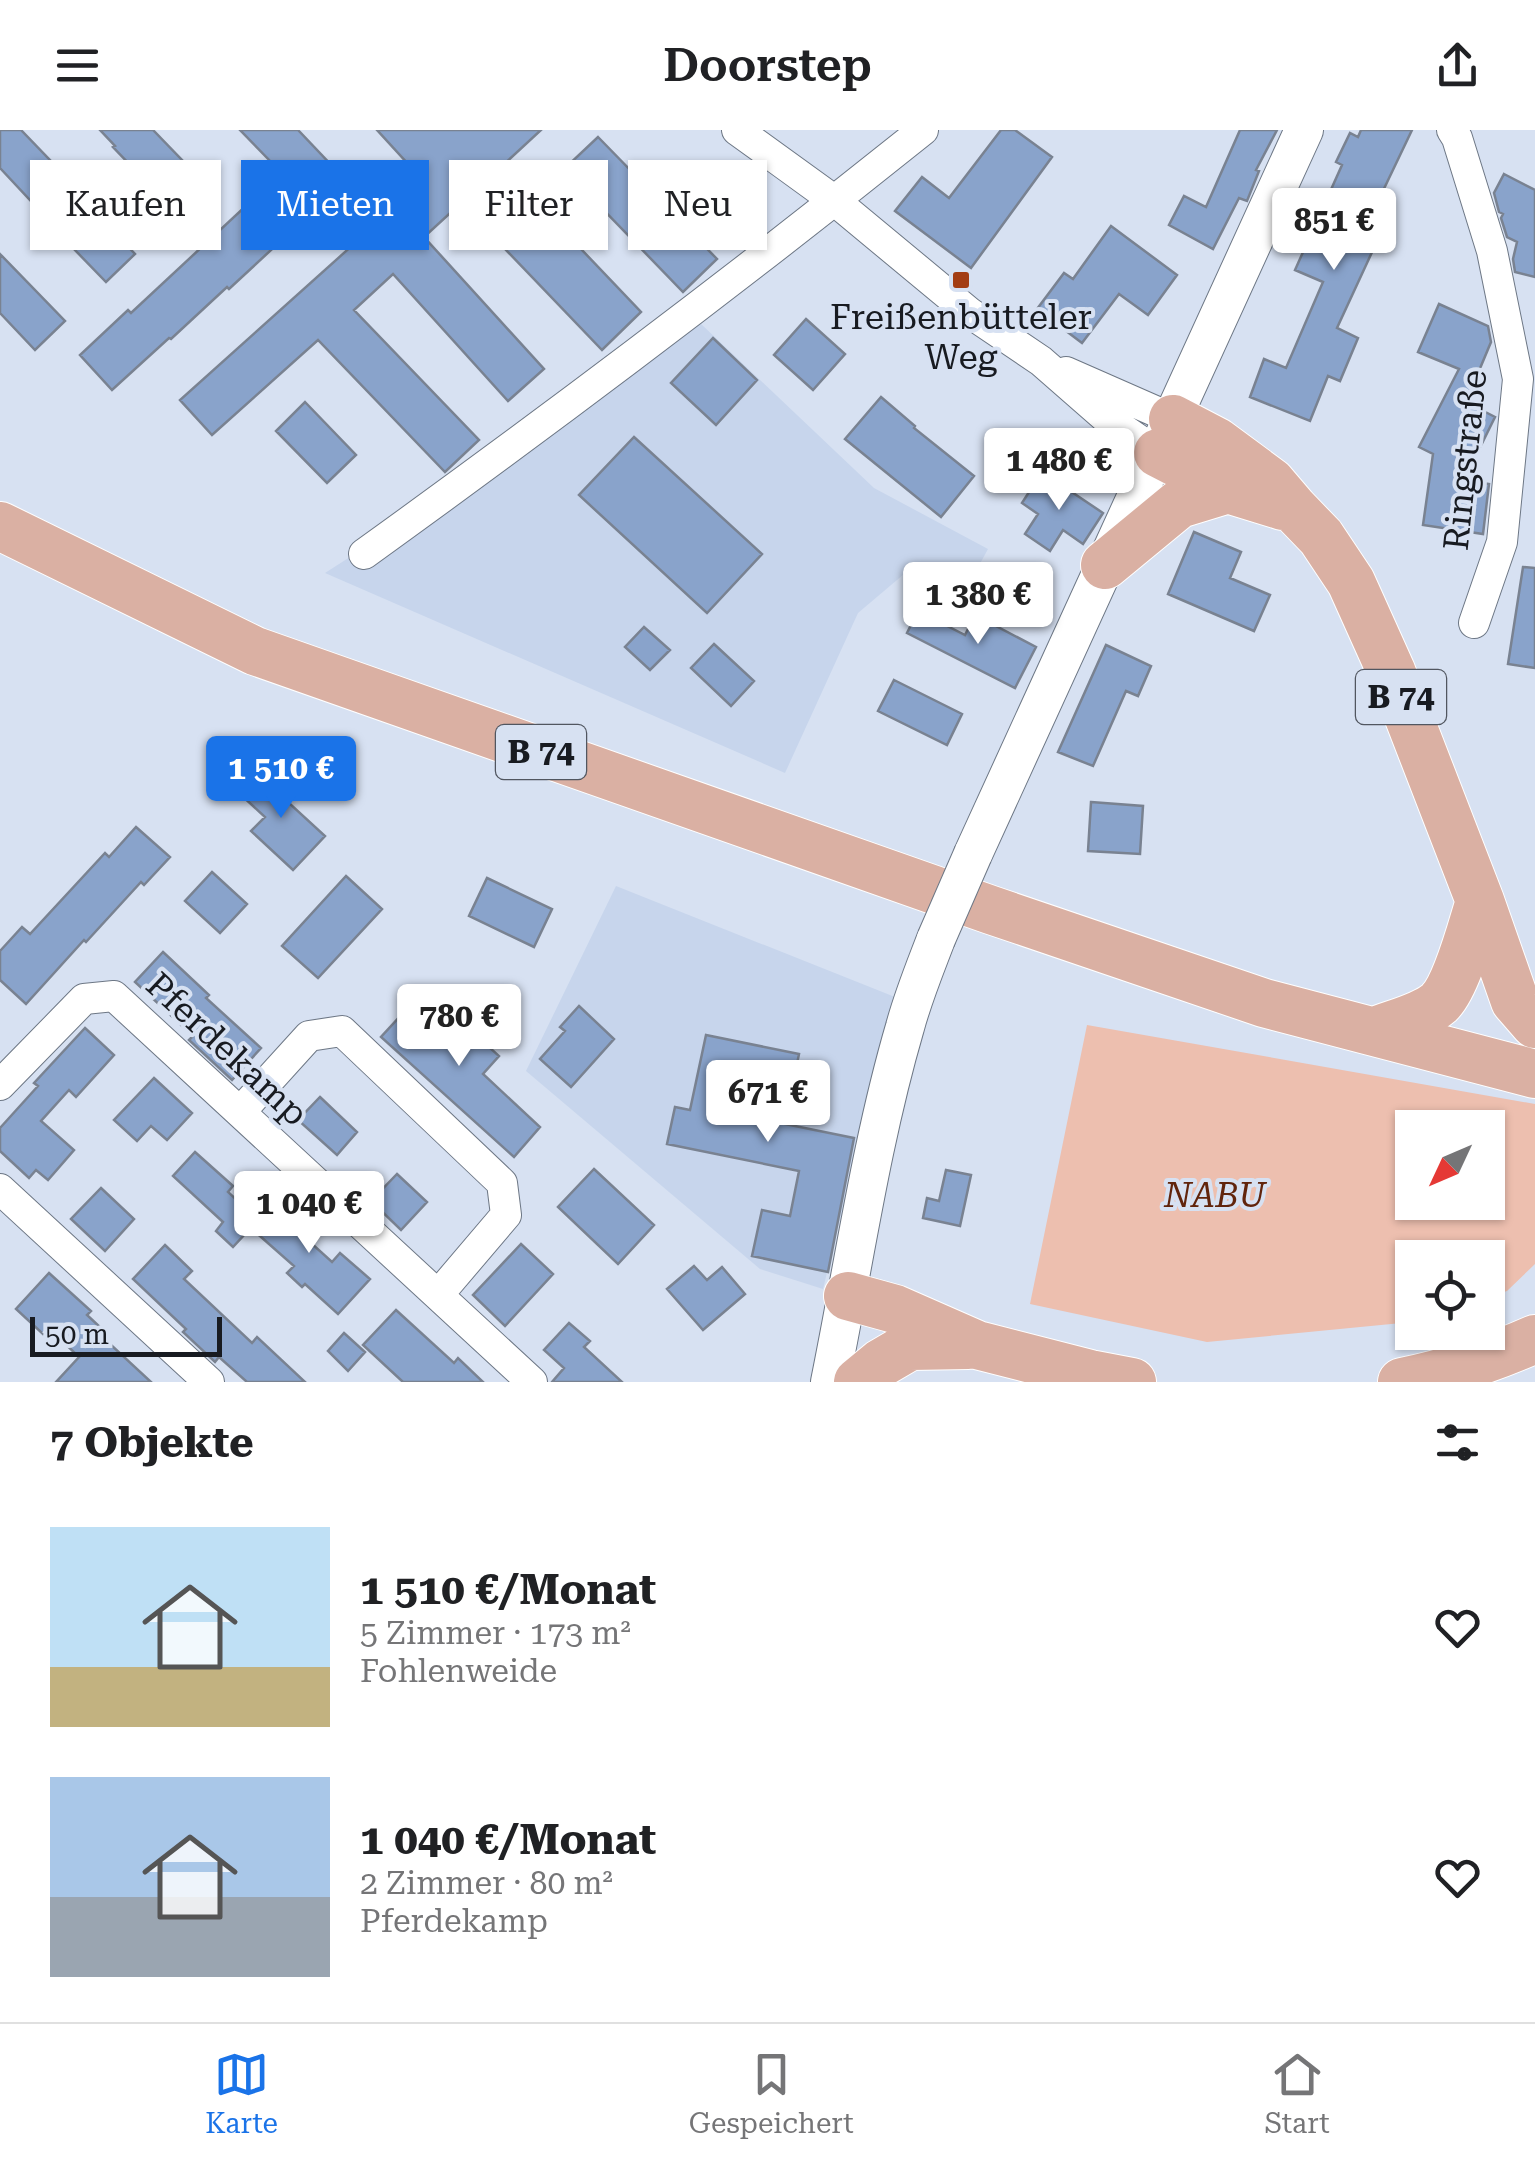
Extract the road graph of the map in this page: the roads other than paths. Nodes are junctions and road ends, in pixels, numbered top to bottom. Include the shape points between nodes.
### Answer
1 (737, 130) edge
2 (924, 130) edge
3 (1304, 130) edge
4 (1452, 130) edge
5 (835, 201) junction
6 (1166, 436) junction
7 (1228, 489) junction
8 (1294, 509) junction
9 (0, 526) edge
10 (364, 554) dead end
11 (1105, 564) junction
12 (1474, 624) dead end
13 (1480, 901) junction
14 (1535, 1024) edge
15 (1374, 1031) junction
16 (1535, 1074) edge
17 (0, 1085) edge
18 (240, 1112) junction
19 (0, 1189) edge
20 (438, 1295) junction
21 (845, 1308) junction
22 (1535, 1339) edge
23 (977, 1345) junction
24 (910, 1346) junction
25 (209, 1382) edge
26 (532, 1382) edge
27 (830, 1382) edge
28 (858, 1382) edge
29 (1132, 1382) edge
30 (1402, 1382) edge

1 - 5 street
2 - 5 street
3 - 6 street
4 - 12 street, Ringstraße via 1492,251 1518,380 1502,542
5 - 6 street via 1104,417
5 - 10 street
6 - 7 main road
6 - 8 main road via 1217,442 1255,468
6 - 11 street
7 - 8 main road
7 - 11 main road via 1179,504
8 - 13 main road, B 74 via 1350,582
9 - 15 main road, B 74 via 254,652 1264,1004
11 - 21 street, bridge via 973,854 906,1022
13 - 14 main road via 1515,1001
13 - 15 main road via 1440,1002
15 - 16 main road, B 74
17 - 18 street, Pferdekamp via 84,999 114,996
18 - 20 street, Pferdekamp
18 - 20 street via 310,1036 342,1031 502,1183 506,1215
19 - 25 street
20 - 26 street, Pferdekamp
21 - 23 main road via 895,1309
21 - 24 main road via 863,1333
21 - 27 street
22 - 30 main road
23 - 24 main road
23 - 29 main road
24 - 28 main road

